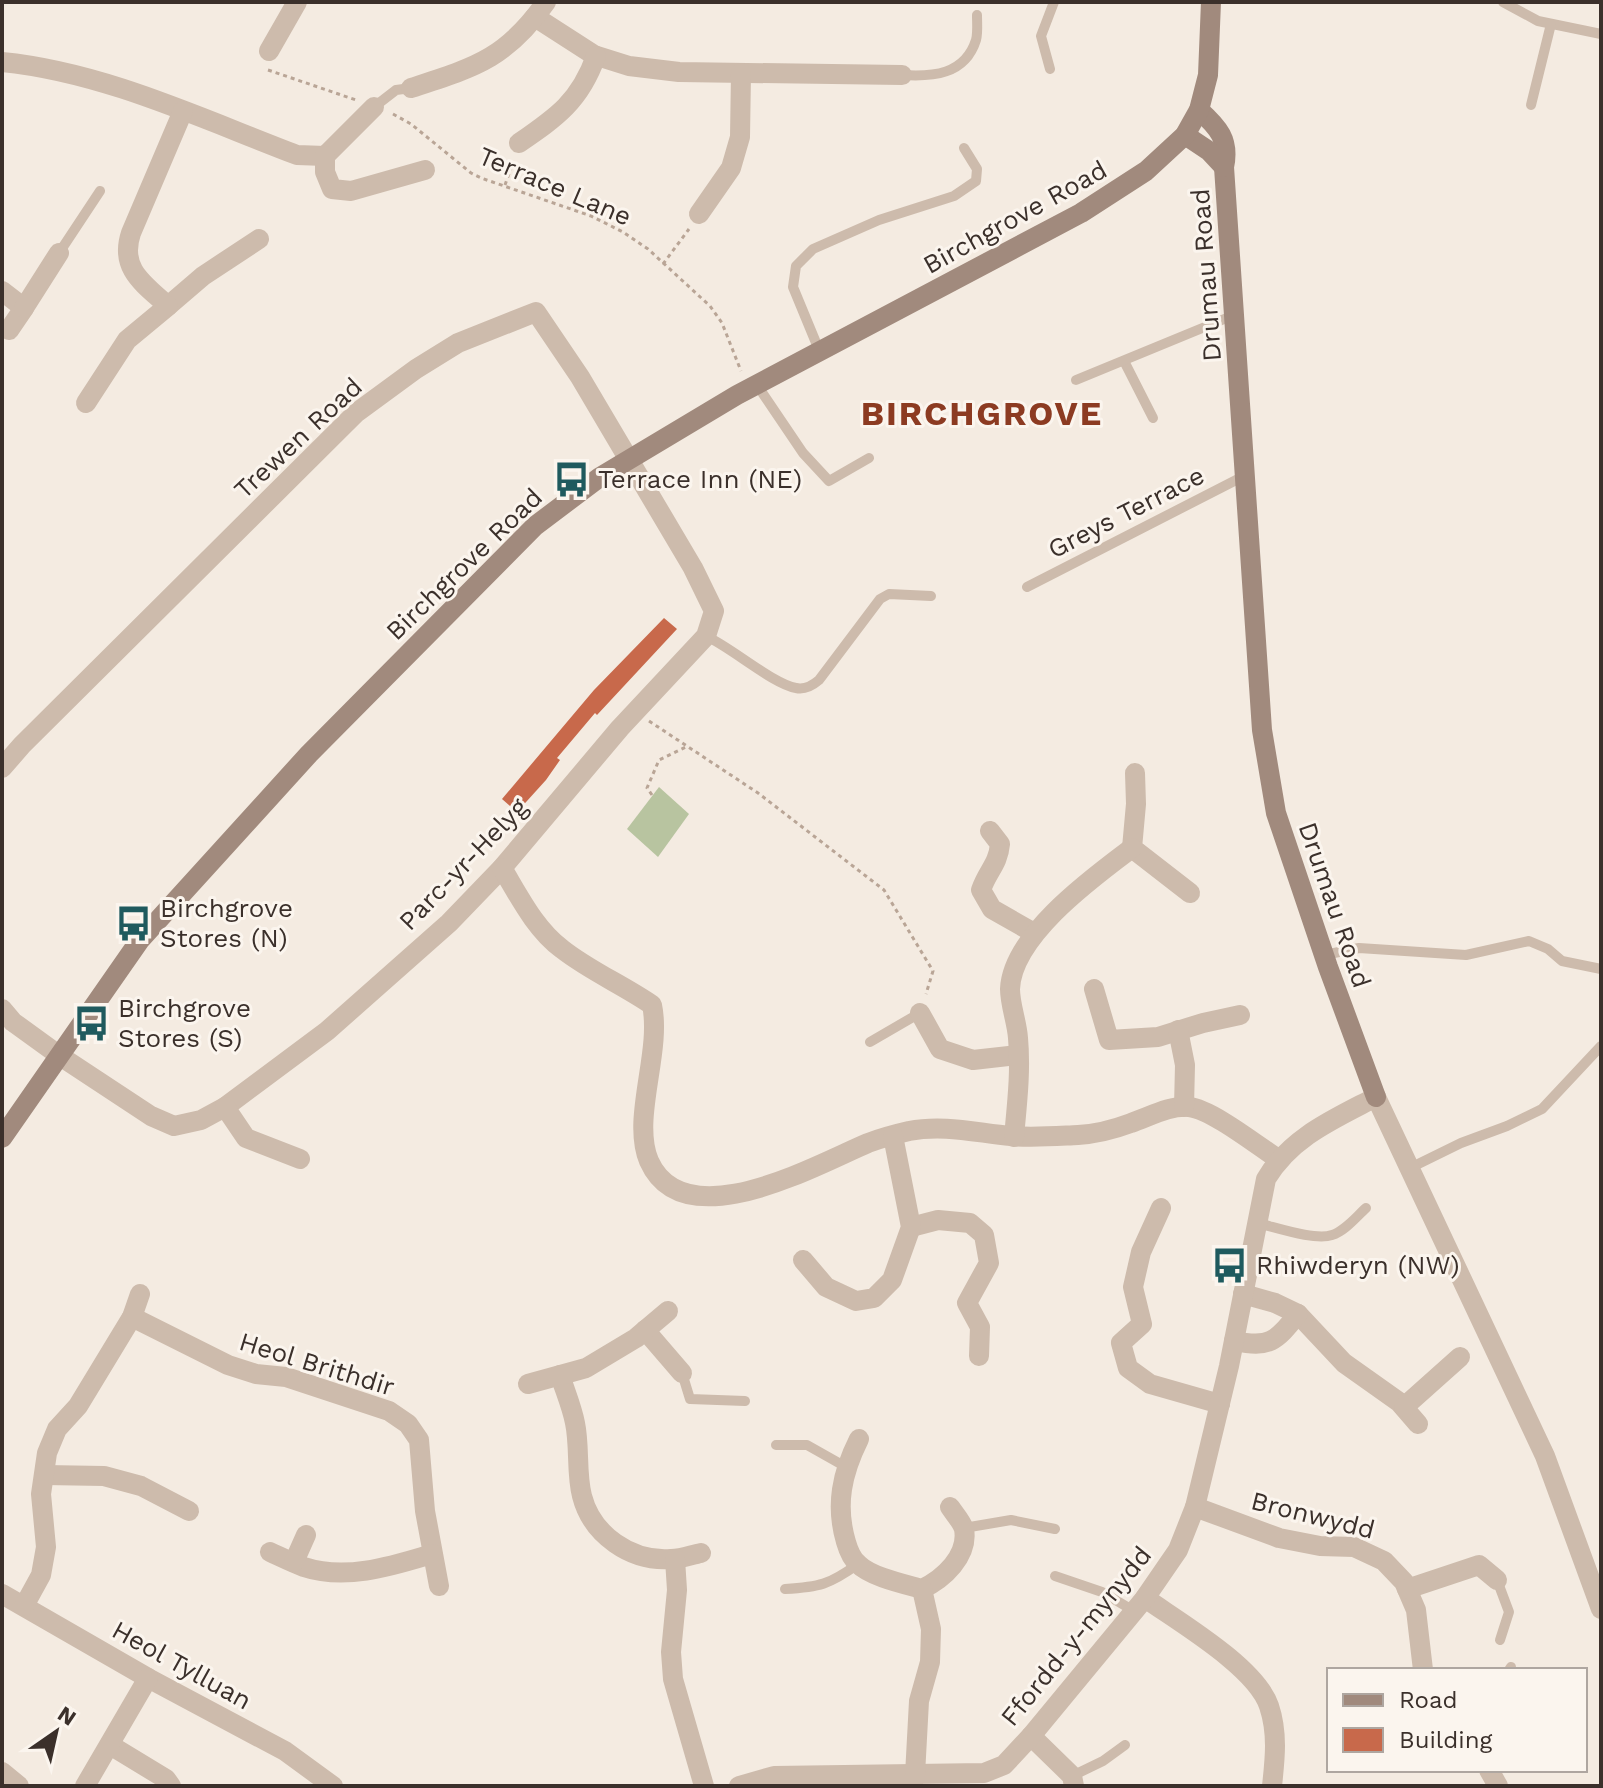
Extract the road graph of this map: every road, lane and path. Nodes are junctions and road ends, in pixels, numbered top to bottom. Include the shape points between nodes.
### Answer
1 (297, 2) edge
2 (1054, 2) edge
3 (1211, 2) edge
4 (1503, 2) edge
5 (541, 10) edge
6 (977, 15) dead end
7 (1551, 24) junction
8 (1601, 34) edge
9 (269, 51) joint
10 (596, 56) junction
11 (2, 62) edge
12 (1050, 69) dead end
13 (741, 73) junction
14 (902, 75) joint
15 (411, 88) joint
16 (1531, 105) dead end
17 (374, 107) junction
18 (1199, 110) junction
19 (183, 111) junction
20 (1185, 135) junction
21 (519, 143) joint
22 (964, 148) dead end
23 (325, 156) junction
24 (1224, 167) junction
25 (425, 170) dead end
26 (505, 187) junction
27 (100, 191) dead end
28 (699, 214) joint
29 (259, 239) dead end
30 (59, 253) joint
31 (663, 264) junction
32 (2, 291) edge
33 (168, 306) junction
34 (24, 308) junction
35 (1235, 314) junction
36 (6, 336) edge
37 (819, 350) junction
38 (1124, 361) junction
39 (1076, 380) dead end
40 (753, 387) junction
41 (86, 403) dead end
42 (1153, 418) dead end
43 (869, 458) dead end
44 (629, 461) junction
45 (1244, 476) junction
46 (1027, 587) dead end
47 (931, 596) dead end
48 (706, 636) junction
49 (636, 711) junction
50 (688, 746) junction
51 (2, 768) edge
52 (1135, 773) dead end
53 (652, 795) dead end
54 (990, 831) dead end
55 (1132, 848) junction
56 (502, 868) junction
57 (1190, 893) dead end
58 (1034, 933) junction
59 (1324, 955) junction
60 (1601, 969) edge
61 (1094, 989) dead end
62 (2, 1009) edge
63 (920, 1013) junction
64 (1240, 1015) dead end
65 (1178, 1030) junction
66 (870, 1042) dead end
67 (1601, 1046) edge
68 (1018, 1055) junction
69 (60, 1056) junction
70 (1376, 1097) junction
71 (225, 1107) junction
72 (1184, 1107) junction
73 (893, 1136) junction
74 (1014, 1137) junction
75 (2, 1138) edge
76 (300, 1159) dead end
77 (1278, 1159) junction
78 (1410, 1168) junction
79 (1161, 1208) dead end
80 (1366, 1208) dead end
81 (1257, 1223) junction
82 (911, 1227) junction
83 (803, 1260) dead end
84 (140, 1294) dead end
85 (1243, 1294) junction
86 (668, 1311) dead end
87 (1298, 1314) junction
88 (132, 1317) junction
89 (645, 1330) junction
90 (1234, 1341) junction
91 (979, 1356) dead end
92 (1460, 1357) dead end
93 (682, 1373) joint
94 (560, 1375) junction
95 (528, 1384) dead end
96 (745, 1401) dead end
97 (1220, 1404) junction
98 (1404, 1407) junction
99 (1418, 1424) dead end
100 (859, 1439) dead end
101 (776, 1445) dead end
102 (846, 1467) junction
103 (45, 1475) junction
104 (950, 1507) dead end
105 (1195, 1507) junction
106 (189, 1511) dead end
107 (964, 1528) junction
108 (1055, 1529) dead end
109 (306, 1535) dead end
110 (270, 1552) dead end
111 (701, 1553) dead end
112 (432, 1554) junction
113 (675, 1559) junction
114 (294, 1562) junction
115 (858, 1564) junction
116 (1055, 1576) dead end
117 (1497, 1580) joint
118 (439, 1586) dead end
119 (785, 1589) dead end
120 (922, 1589) junction
121 (1407, 1589) junction
122 (2, 1594) edge
123 (1140, 1604) junction
124 (24, 1606) junction
125 (1601, 1609) edge
126 (1500, 1640) dead end
127 (1423, 1668) edge
128 (148, 1678) junction
129 (1031, 1736) junction
130 (110, 1745) junction
131 (1125, 1745) dead end
132 (2, 1772) edge
133 (913, 1780) edge
134 (1073, 1781) edge
135 (19, 1786) edge
136 (85, 1786) edge
137 (171, 1786) edge
138 (333, 1786) edge
139 (704, 1786) edge
140 (739, 1786) edge
141 (1272, 1786) edge

1 - 9 street
2 - 12 lane via 1041,36
3 - 18 main road, Birchgrove Road via 1208,75
4 - 7 lane
5 - 10 street
5 - 15 street via 500,53
6 - 14 lane via 976,40 951,72
7 - 8 lane
7 - 16 lane
9 - 17 path, Terrace Lane via 265,68
10 - 13 street via 679,72
10 - 21 street via 578,95
11 - 19 street via 123,89
13 - 14 street
13 - 28 street via 740,137 731,168
15 - 17 lane via 396,90
17 - 23 street
17 - 26 path, Terrace Lane via 411,124 471,173
18 - 20 main road, Birchgrove Road
18 - 24 main road, Drumau Road via 1225,140
19 - 23 street via 297,155
19 - 33 street via 126,246 138,279
20 - 24 main road, Drumau Road
20 - 37 main road, Birchgrove Road via 1146,171 1081,213
21 - 26 path
22 - 37 lane via 977,169 976,181 954,196 813,249 796,266 793,287
23 - 25 street via 332,189 351,191
24 - 35 main road, Drumau Road
26 - 31 path, Terrace Lane via 591,216 623,232
27 - 30 lane
28 - 31 path
29 - 33 street
30 - 34 street
31 - 40 path, Terrace Lane via 716,315
32 - 34 street
33 - 41 street via 127,340
34 - 36 street
35 - 38 lane
35 - 45 main road, Drumau Road
37 - 40 main road, Birchgrove Road
38 - 39 lane
38 - 42 lane
40 - 43 lane via 829,481
40 - 44 main road, Birchgrove Road
44 - 48 street via 714,611
44 - 51 street, Trewen Road via 536,312 458,343 356,413
44 - 69 main road, Birchgrove Road via 535,526 309,754 140,940
45 - 46 lane, Greys Terrace
45 - 59 main road, Drumau Road via 1265,743 1276,813
47 - 48 lane via 889,594 880,599 810,687 782,683
48 - 49 street, Parc-yr-Helyg
49 - 50 path
49 - 56 street, Parc-yr-Helyg
50 - 53 path via 659,760 647,788
50 - 63 path via 884,890 933,971
52 - 55 street
54 - 58 street via 1000,844 999,859 981,890 992,909
55 - 57 street
55 - 58 street via 1097,873
56 - 71 street, Parc-yr-Helyg via 449,923 327,1031
56 - 73 street via 530,914 559,947 652,1005 656,1022 645,1146 649,1161 669,1185 693,1196 770,1186
58 - 68 street via 1017,961 1010,989
59 - 60 lane via 1359,948 1466,955 1529,941 1562,961
59 - 70 main road, Drumau Road
61 - 65 street via 1109,1040 1158,1037
62 - 69 street
63 - 66 lane
63 - 68 street via 940,1049 973,1060
64 - 65 street
65 - 72 street via 1185,1065
67 - 78 lane via 1542,1109
68 - 74 street
69 - 71 street, Parc-yr-Helyg via 174,1126
69 - 75 main road, Birchgrove Road
70 - 77 street, Ffordd-y-mynydd via 1311,1131
70 - 78 street, Drumau Road
71 - 76 street via 246,1138
72 - 74 street via 1081,1135
72 - 77 street via 1208,1114
73 - 74 street via 943,1128
73 - 82 street
77 - 81 street, Ffordd-y-mynydd via 1266,1179
78 - 125 street, Drumau Road via 1545,1456
79 - 97 street via 1141,1252 1133,1287 1142,1324 1121,1343 1128,1368 1150,1384
80 - 81 lane via 1330,1236
81 - 85 street, Ffordd-y-mynydd
82 - 83 street via 892,1280 874,1298 856,1301 826,1287
82 - 91 street via 938,1220 970,1223 984,1235 989,1263 967,1303 980,1327
84 - 88 street
85 - 87 street
85 - 90 street, Ffordd-y-mynydd
86 - 89 street
87 - 90 street via 1260,1346
87 - 98 street via 1344,1363
88 - 103 street via 78,1406 57,1429
88 - 112 street, Heol Brithdir via 228,1365 286,1377 389,1411 408,1424 419,1440
89 - 93 street
89 - 94 street via 586,1368
90 - 97 street, Ffordd-y-mynydd
92 - 98 street
93 - 96 lane via 690,1399
94 - 95 street
94 - 113 street via 575,1422 581,1494 588,1514 622,1548
97 - 105 street, Ffordd-y-mynydd
98 - 99 street
100 - 102 street
101 - 102 lane via 807,1445
102 - 115 street via 840,1521
103 - 106 street via 104,1476 141,1486
103 - 124 street via 41,1494 46,1547 41,1575
104 - 107 street
105 - 121 street, Bronwydd via 1279,1538 1354,1547 1384,1561
105 - 123 street, Ffordd-y-mynydd via 1178,1550
107 - 108 lane via 1011,1520
107 - 120 street via 962,1549 952,1567
109 - 114 street
110 - 114 street
111 - 113 street
112 - 114 street via 339,1573
112 - 118 street, Heol Brithdir
113 - 139 street via 673,1679
115 - 119 lane via 818,1587
115 - 120 street
116 - 123 lane
117 - 121 street via 1479,1565
117 - 126 lane via 1509,1612
120 - 133 street via 931,1629 930,1662 919,1701
121 - 127 street, Bronwydd via 1416,1610
122 - 124 street, Heol Tylluan
123 - 129 street, Ffordd-y-mynydd
123 - 141 street via 1240,1665 1269,1704 1277,1747
124 - 128 street, Heol Tylluan
128 - 130 street
128 - 138 street, Heol Tylluan via 285,1751
129 - 133 street, Ffordd-y-mynydd via 1004,1765 984,1773
129 - 134 street
130 - 136 street
130 - 137 street
131 - 134 lane
132 - 135 street
133 - 140 street, Ffordd-y-mynydd via 774,1776

